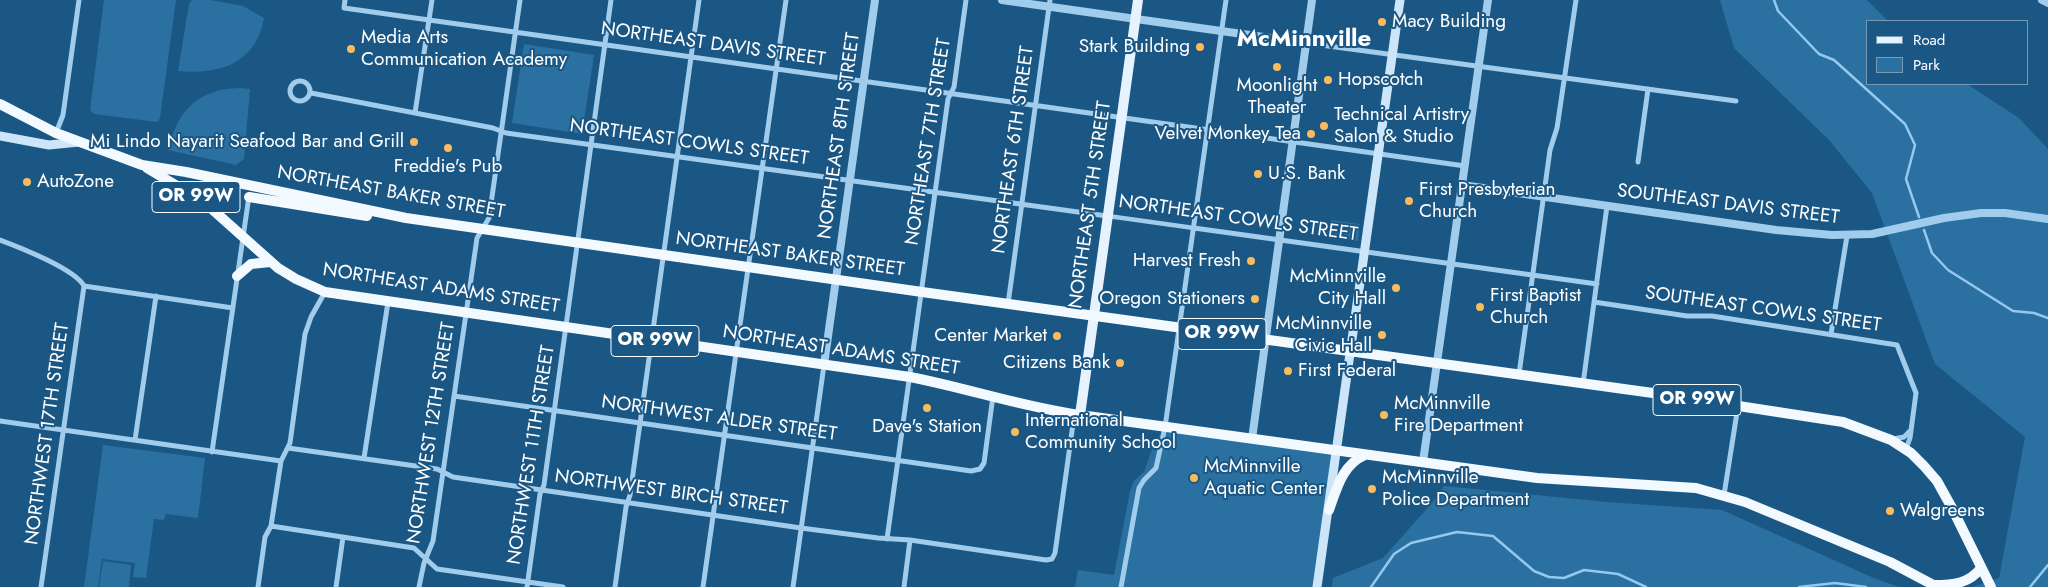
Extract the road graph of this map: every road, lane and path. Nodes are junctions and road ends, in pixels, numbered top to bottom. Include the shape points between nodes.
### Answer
1 (79, 0) edge
2 (345, 0) edge
3 (432, 0) edge
4 (520, 0) edge
5 (611, 0) edge
6 (699, 0) edge
7 (786, 0) edge
8 (875, 0) edge
9 (966, 0) edge
10 (1002, 0) edge
11 (1138, 0) edge
12 (1226, 0) edge
13 (1312, 0) edge
14 (1400, 0) edge
15 (1488, 0) edge
16 (1576, 0) edge
17 (2042, 0) edge
18 (1050, 3) edge
19 (2048, 3) edge
20 (1135, 19) junction
21 (428, 20) junction
22 (1222, 31) junction
23 (515, 32) junction
24 (1306, 43) junction
25 (605, 45) junction
26 (1393, 55) junction
27 (691, 57) junction
28 (1478, 67) junction
29 (776, 69) junction
30 (1565, 78) junction
31 (864, 81) junction
32 (1648, 89) junction
33 (311, 93) junction
34 (951, 94) junction
35 (1736, 101) dead end
36 (0, 104) edge
37 (1035, 105) junction
38 (416, 113) junction
39 (1121, 117) junction
40 (1208, 130) junction
41 (501, 131) junction
42 (56, 133) junction
43 (0, 136) edge
44 (1292, 141) junction
45 (79, 142) junction
46 (591, 144) junction
47 (1379, 154) junction
48 (678, 157) junction
49 (1638, 162) dead end
50 (142, 164) junction
51 (1465, 166) junction
52 (762, 168) junction
53 (850, 180) junction
54 (1462, 185) junction
55 (251, 186) junction
56 (936, 192) junction
57 (1543, 196) junction
58 (249, 197) junction
59 (1021, 205) junction
60 (1607, 206) junction
61 (1107, 216) junction
62 (406, 218) junction
63 (2048, 219) edge
64 (1194, 228) junction
65 (482, 229) junction
66 (1847, 236) junction
67 (243, 238) junction
68 (0, 240) edge
69 (1279, 240) junction
70 (578, 243) junction
71 (1365, 252) junction
72 (664, 255) junction
73 (270, 262) junction
74 (1451, 265) junction
75 (748, 267) junction
76 (1533, 275) junction
77 (237, 276) junction
78 (836, 279) junction
79 (1597, 284) junction
80 (84, 286) junction
81 (325, 292) junction
82 (922, 292) junction
83 (156, 296) junction
84 (388, 302) junction
85 (1594, 302) junction
86 (1008, 304) junction
87 (233, 308) junction
88 (466, 313) junction
89 (1093, 316) junction
90 (566, 328) junction
91 (1180, 328) junction
92 (1831, 334) junction
93 (652, 340) junction
94 (1266, 340) junction
95 (736, 352) junction
96 (1351, 352) junction
97 (1437, 364) junction
98 (824, 365) junction
99 (1519, 375) junction
100 (910, 377) junction
101 (1583, 384) junction
102 (454, 396) junction
103 (993, 396) junction
104 (1738, 406) junction
105 (554, 410) junction
106 (1080, 415) junction
107 (0, 421) edge
108 (640, 423) junction
109 (1165, 427) junction
110 (63, 430) junction
111 (1910, 431) junction
112 (725, 435) junction
113 (1252, 439) junction
114 (135, 440) junction
115 (1891, 440) junction
116 (288, 448) junction
117 (811, 448) junction
118 (1906, 449) junction
119 (1337, 450) junction
120 (212, 452) junction
121 (1365, 454) junction
122 (364, 458) junction
123 (281, 461) junction
124 (898, 461) junction
125 (1423, 462) junction
126 (443, 472) junction
127 (542, 490) junction
128 (1724, 495) junction
129 (628, 502) junction
130 (1329, 510) junction
131 (714, 515) junction
132 (271, 526) junction
133 (801, 528) junction
134 (343, 537) junction
135 (887, 539) junction
136 (910, 540) junction
137 (426, 558) junction
138 (1981, 568) junction
139 (527, 585) edge
140 (1935, 586) edge
141 (41, 587) edge
142 (258, 587) edge
143 (336, 587) edge
144 (419, 587) edge
145 (563, 587) edge
146 (615, 587) edge
147 (703, 587) edge
148 (792, 587) edge
149 (904, 587) edge
150 (1121, 587) edge
151 (1317, 587) edge
152 (1991, 587) edge

1 - 42 street via 63,115
2 - 21 street, NORTHEAST DAVIS STREET via 344,8
3 - 21 street
4 - 23 street, NORTHWEST 12TH STREET
5 - 25 street, NORTHWEST 11TH STREET
6 - 27 street
7 - 29 street
8 - 31 street, NORTHEAST 8TH STREET
9 - 34 street, NORTHEAST 7TH STREET
10 - 18 street
11 - 20 main road, NORTHEAST 5TH STREET
12 - 22 street
13 - 24 street
14 - 26 main road
15 - 28 street
16 - 30 street
17 - 19 street
18 - 20 street
18 - 37 street, NORTHEAST 6TH STREET
20 - 22 street
20 - 39 main road, NORTHEAST 5TH STREET
21 - 23 street, NORTHEAST DAVIS STREET
21 - 38 street
22 - 24 street
22 - 40 street
23 - 25 street, NORTHEAST DAVIS STREET
23 - 41 street, NORTHWEST 12TH STREET
24 - 26 street
24 - 44 street
25 - 27 street, NORTHEAST DAVIS STREET
25 - 46 street, NORTHWEST 11TH STREET
26 - 28 street
26 - 47 main road
27 - 29 street, NORTHEAST DAVIS STREET
27 - 48 street
28 - 30 street
28 - 51 street
29 - 31 street, NORTHEAST DAVIS STREET
29 - 52 street
30 - 32 street
30 - 57 street
31 - 34 street, NORTHEAST DAVIS STREET
31 - 53 street, NORTHEAST 8TH STREET
32 - 35 street
32 - 49 street
33 - 33 street, NORTHEAST COWLS STREET via 309,85 301,81 294,83 290,91 292,97 300,102 309,98
33 - 38 street, NORTHEAST COWLS STREET
34 - 37 street, NORTHEAST DAVIS STREET
34 - 56 street, NORTHEAST 7TH STREET
36 - 42 highway, OR 99W
37 - 39 street, NORTHEAST DAVIS STREET
37 - 59 street, NORTHEAST 6TH STREET
38 - 41 street, NORTHEAST COWLS STREET
39 - 40 street, NORTHEAST DAVIS STREET
39 - 61 main road, NORTHEAST 5TH STREET
40 - 44 street, NORTHEAST DAVIS STREET
40 - 64 street
41 - 46 street, NORTHEAST COWLS STREET
41 - 65 street, NORTHWEST 12TH STREET via 489,218
42 - 45 highway, OR 99W
43 - 45 main road via 49,145
44 - 47 street, NORTHEAST DAVIS STREET
44 - 69 street
45 - 50 highway, OR 99W
46 - 48 street, NORTHEAST COWLS STREET
46 - 70 street, NORTHWEST 11TH STREET
47 - 51 street, NORTHEAST DAVIS STREET
47 - 71 main road
48 - 52 street, NORTHEAST COWLS STREET
48 - 72 street
50 - 55 highway, NORTHEAST BAKER STREET / OR 99W
50 - 67 highway, NORTHEAST ADAMS STREET / OR 99W via 204,202
51 - 54 street
52 - 53 street, NORTHEAST COWLS STREET
52 - 75 street
53 - 56 street, NORTHEAST COWLS STREET
53 - 78 street, NORTHEAST 8TH STREET
54 - 57 street, SOUTHEAST DAVIS STREET
54 - 74 street
55 - 58 street
55 - 62 highway, NORTHEAST BAKER STREET / OR 99W
56 - 59 street, NORTHEAST COWLS STREET
56 - 82 street, NORTHEAST 7TH STREET
57 - 60 street, SOUTHEAST DAVIS STREET
57 - 76 street
58 - 62 highway via 375,217
58 - 67 street
59 - 61 street, NORTHEAST COWLS STREET
59 - 86 street, NORTHEAST 6TH STREET
60 - 66 street, SOUTHEAST DAVIS STREET via 1794,232
60 - 79 street
61 - 64 street, NORTHEAST COWLS STREET
61 - 89 main road, NORTHEAST 5TH STREET
62 - 65 highway, NORTHEAST BAKER STREET / OR 99W
63 - 66 street, SOUTHEAST DAVIS STREET via 1981,212
64 - 69 street, NORTHEAST COWLS STREET
64 - 91 street
65 - 70 highway, NORTHEAST BAKER STREET / OR 99W
65 - 88 street, NORTHWEST 12TH STREET via 477,238
66 - 92 street
67 - 73 highway, NORTHEAST ADAMS STREET / OR 99W
67 - 77 street
68 - 80 street via 25,249 77,277
69 - 71 street, NORTHEAST COWLS STREET
69 - 94 street
70 - 72 highway, NORTHEAST BAKER STREET / OR 99W
70 - 90 street, NORTHWEST 11TH STREET
71 - 74 street, NORTHEAST COWLS STREET
71 - 96 main road
72 - 75 highway, NORTHEAST BAKER STREET / OR 99W
72 - 93 street
73 - 77 highway via 250,264
73 - 81 highway, NORTHEAST ADAMS STREET / OR 99W
74 - 76 street
74 - 97 street
75 - 78 highway, NORTHEAST BAKER STREET / OR 99W
75 - 95 street
76 - 79 street
76 - 99 street
77 - 87 street
78 - 82 highway, NORTHEAST BAKER STREET / OR 99W
78 - 98 street, NORTHEAST 8TH STREET
79 - 85 street
80 - 83 street
80 - 110 street, NORTHWEST 17TH STREET
81 - 84 highway, NORTHEAST ADAMS STREET / OR 99W
81 - 116 street via 305,334
82 - 86 highway, NORTHEAST BAKER STREET / OR 99W
82 - 100 street, NORTHEAST 7TH STREET
83 - 87 street
83 - 114 street
84 - 88 highway, NORTHEAST ADAMS STREET / OR 99W
84 - 122 street
85 - 92 street, SOUTHEAST COWLS STREET
85 - 101 street
86 - 89 highway, NORTHEAST BAKER STREET / OR 99W
87 - 120 street
88 - 90 highway, NORTHEAST ADAMS STREET / OR 99W
88 - 102 street, NORTHWEST 12TH STREET
89 - 91 highway, NORTHEAST BAKER STREET / OR 99W
89 - 106 main road, NORTHEAST 5TH STREET
90 - 93 highway, NORTHEAST ADAMS STREET / OR 99W
90 - 105 street, NORTHWEST 11TH STREET
91 - 94 highway, NORTHEAST BAKER STREET / OR 99W
91 - 109 street
92 - 111 street, SOUTHEAST COWLS STREET via 1894,343 1899,347 1916,393
93 - 95 highway, NORTHEAST ADAMS STREET / OR 99W
93 - 108 street
94 - 96 highway, NORTHEAST BAKER STREET / OR 99W
94 - 113 street
95 - 98 highway, NORTHEAST ADAMS STREET / OR 99W
95 - 112 street
96 - 97 highway, NORTHEAST BAKER STREET / OR 99W
96 - 119 main road
97 - 99 highway, OR 99W
97 - 125 street
98 - 100 highway, NORTHEAST ADAMS STREET / OR 99W
98 - 117 street
99 - 101 highway, OR 99W
100 - 103 highway, NORTHEAST ADAMS STREET / OR 99W
100 - 124 street, NORTHEAST 7TH STREET
101 - 104 highway, OR 99W
102 - 105 street, NORTHWEST ALDER STREET
102 - 126 street, NORTHWEST 12TH STREET
103 - 106 highway, NORTHEAST ADAMS STREET / OR 99W via 1027,406
103 - 124 street, NORTHWEST ALDER STREET via 984,462 980,469 971,471
104 - 115 highway, OR 99W via 1843,422
104 - 128 street
105 - 108 street, NORTHWEST ALDER STREET
105 - 127 street, NORTHWEST 11TH STREET
106 - 109 highway, NORTHEAST ADAMS STREET / OR 99W
106 - 136 street, NORTHWEST BIRCH STREET via 1073,424 1052,560
107 - 110 street
108 - 112 street, NORTHWEST ALDER STREET
108 - 129 street
109 - 113 highway, NORTHEAST ADAMS STREET / OR 99W
109 - 150 street via 1156,468 1139,488
110 - 114 street
110 - 141 street, NORTHWEST 17TH STREET
111 - 115 street via 1904,437
111 - 118 street, SOUTHEAST COWLS STREET
112 - 117 street, NORTHWEST ALDER STREET
112 - 131 street
113 - 119 highway, NORTHEAST ADAMS STREET / OR 99W
114 - 120 street
115 - 118 highway, OR 99W
116 - 122 street, NORTHWEST BIRCH STREET
116 - 123 street
117 - 124 street, NORTHWEST ALDER STREET
117 - 133 street
118 - 138 highway, OR 99W via 1937,481
119 - 121 highway, NORTHEAST ADAMS STREET / OR 99W
119 - 130 main road
120 - 123 street
121 - 125 highway, NORTHEAST ADAMS STREET / OR 99W
121 - 130 highway via 1347,467
122 - 126 street, NORTHWEST BIRCH STREET
123 - 132 street
124 - 135 street, NORTHEAST 7TH STREET
125 - 128 highway, OR 99W via 1537,478 1696,488
126 - 127 street, NORTHWEST BIRCH STREET via 453,477
126 - 137 street, NORTHWEST 12TH STREET via 433,541
127 - 129 street, NORTHWEST BIRCH STREET
127 - 139 street, NORTHWEST 11TH STREET
128 - 140 highway, OR 99W via 1890,562
129 - 131 street, NORTHWEST BIRCH STREET
129 - 146 street
130 - 151 main road
131 - 133 street, NORTHWEST BIRCH STREET
131 - 147 street
132 - 134 street
132 - 142 street via 265,537
133 - 135 street, NORTHWEST BIRCH STREET
133 - 148 street
134 - 137 street via 414,548
134 - 143 street
135 - 136 street, NORTHWEST BIRCH STREET
136 - 149 street
137 - 139 street via 437,569
137 - 144 street, NORTHWEST 12TH STREET
138 - 140 highway via 1962,583
138 - 152 highway, OR 99W
139 - 145 street

